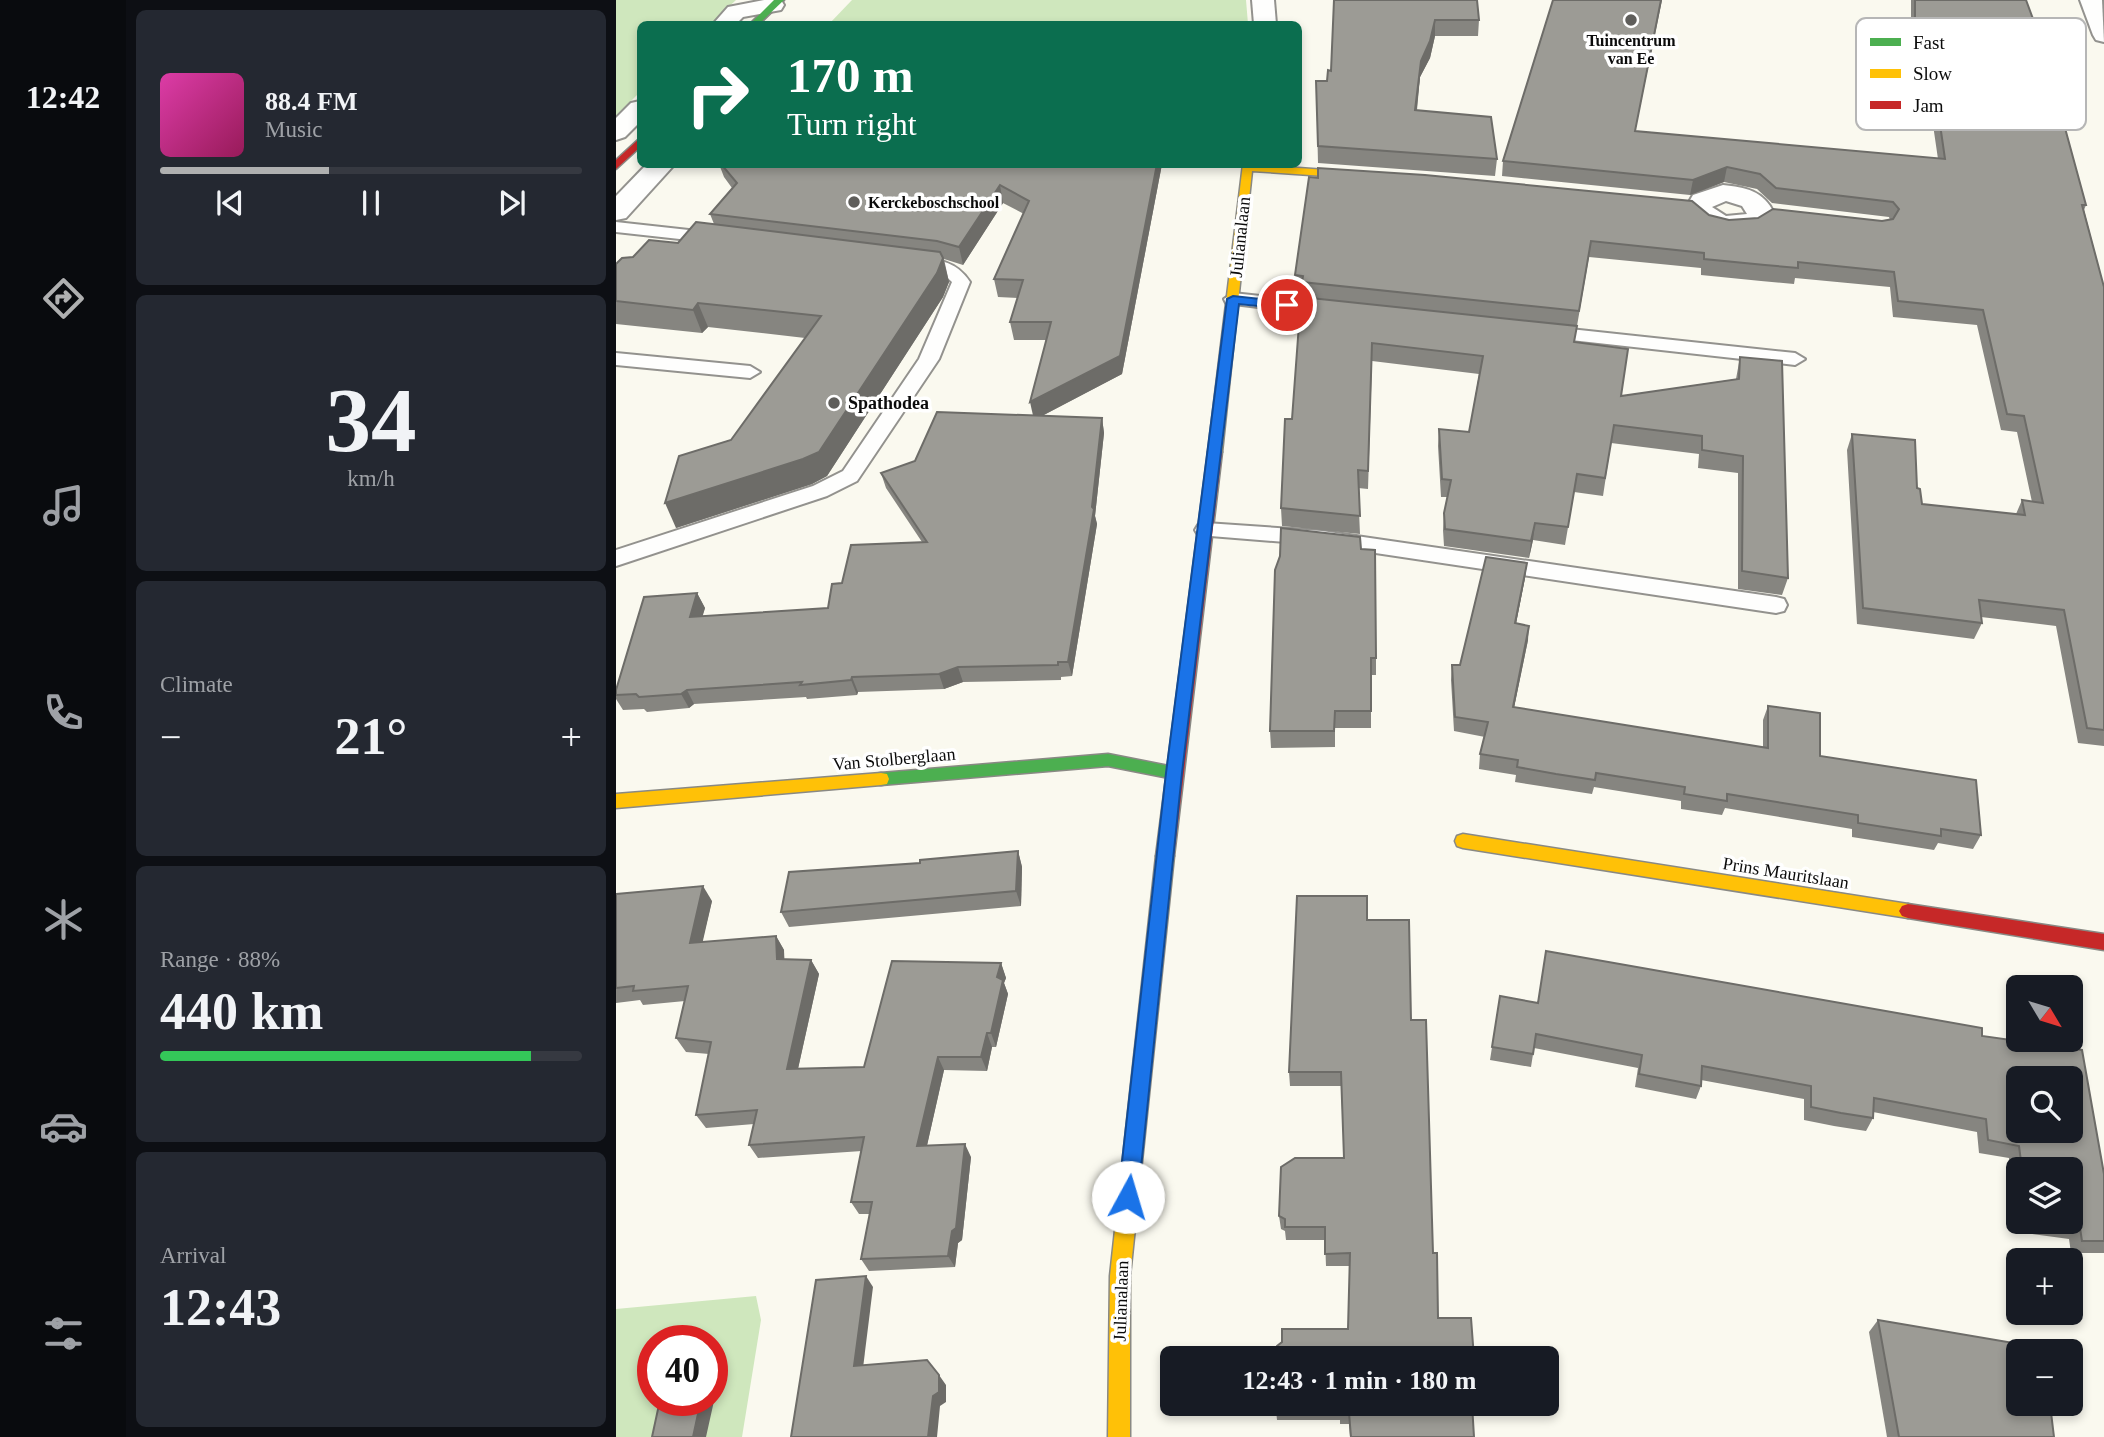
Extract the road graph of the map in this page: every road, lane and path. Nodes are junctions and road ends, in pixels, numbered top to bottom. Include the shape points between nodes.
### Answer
1 (1263, 0) edge
2 (2091, 0) edge
3 (776, 3) edge
4 (727, 21) edge
5 (757, 21) edge
6 (1265, 21) edge
7 (2104, 35) edge
8 (634, 123) edge
9 (616, 166) edge
10 (658, 168) edge
11 (1248, 168) edge
12 (1273, 168) edge
13 (1384, 177) edge
14 (1692, 206) edge
15 (616, 212) edge
16 (1774, 215) edge
17 (616, 226) edge
18 (738, 241) edge
19 (887, 259) edge
20 (1233, 299) junction
21 (1356, 313) edge
22 (1521, 330) edge
23 (616, 359) edge
24 (1795, 359) dead end
25 (750, 372) dead end
26 (1206, 530) junction
27 (616, 558) edge
28 (1776, 605) dead end
29 (1174, 773) junction
30 (616, 801) edge
31 (1463, 841) dead end
32 (2104, 942) edge
33 (1119, 1437) edge

1 - 6 street
2 - 7 street
3 - 4 street via 736,12
3 - 5 street
8 - 9 street
10 - 15 street
11 - 20 street, Julianalaan
12 - 13 street
14 - 16 street via 1713,221 1734,225
17 - 18 lane
19 - 27 lane via 949,267 956,270 961,282 929,359 850,476 838,484
20 - 21 lane
20 - 26 street, Julianalaan
22 - 24 lane
23 - 25 lane
26 - 28 lane via 1322,538
26 - 29 street, Julianalaan
29 - 30 street, Van Stolberglaan via 1108,760
29 - 33 street, Julianalaan via 1120,1276
31 - 32 street, Prins Mauritslaan

